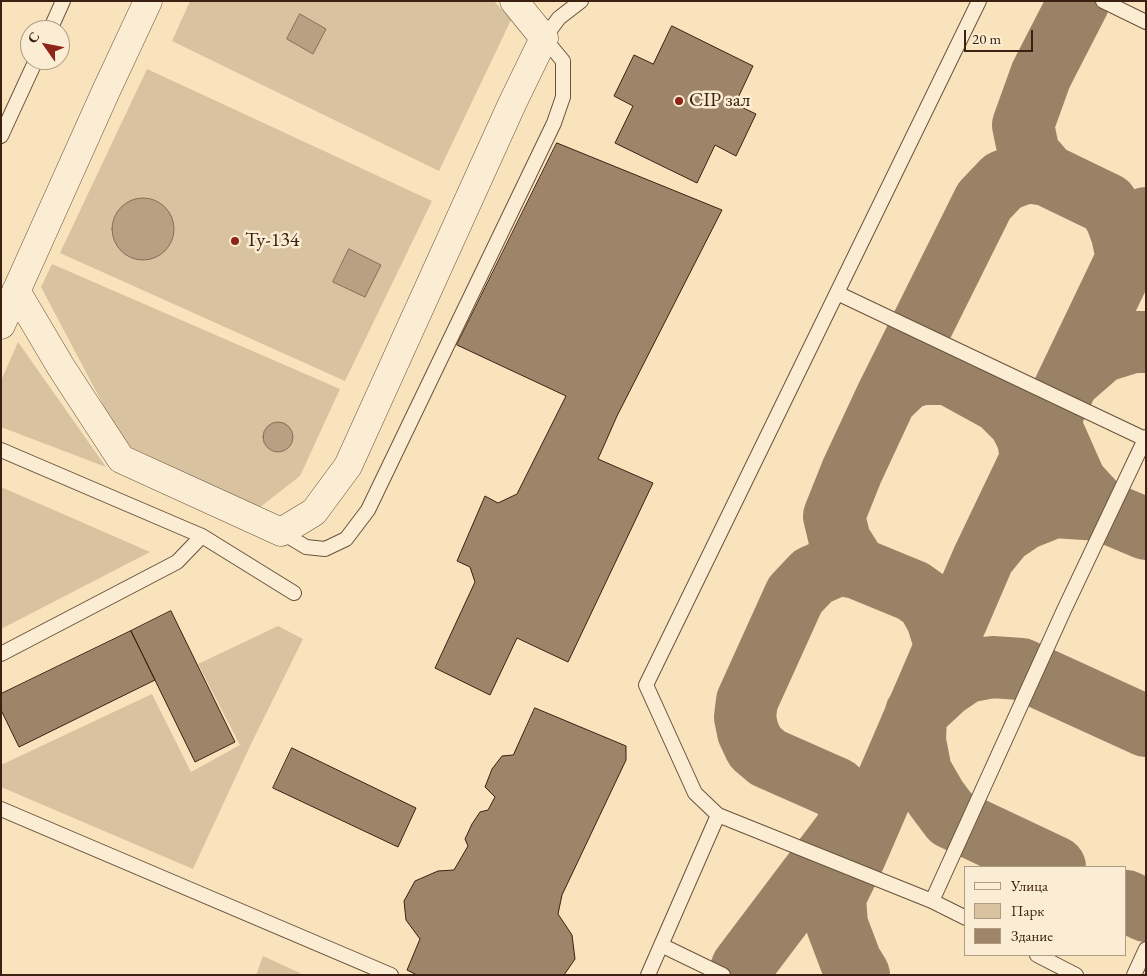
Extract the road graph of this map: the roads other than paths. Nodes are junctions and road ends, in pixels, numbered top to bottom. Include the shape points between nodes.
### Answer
1 (63, 1) edge
2 (148, 1) edge
3 (514, 1) edge
4 (581, 1) edge
5 (979, 1) edge
6 (1103, 1) edge
7 (54, 20) edge
8 (1146, 22) edge
9 (544, 38) junction
10 (31, 70) edge
11 (1, 136) edge
12 (16, 291) junction
13 (837, 293) junction
14 (1, 325) edge
15 (1145, 438) edge
16 (1, 450) edge
17 (281, 532) junction
18 (202, 536) junction
19 (294, 593) dead end
20 (1, 654) edge
21 (1, 809) edge
22 (718, 816) junction
23 (932, 902) junction
24 (964, 917) edge
25 (661, 945) junction
26 (1146, 949) edge
27 (1039, 956) edge
28 (391, 975) edge
29 (648, 975) edge
30 (723, 975) edge
31 (1076, 975) edge
32 (1134, 975) edge

1 - 7 lane
2 - 12 street
3 - 9 street
4 - 9 lane via 559,18
5 - 13 lane
6 - 8 lane
9 - 17 street via 348,466 314,512
9 - 17 lane via 563,62 564,96 554,123 368,510 346,539 325,549 306,547
10 - 11 lane
12 - 14 street
12 - 17 street via 121,459
13 - 15 lane
13 - 22 lane via 646,685 695,793
15 - 23 lane
16 - 18 lane
18 - 19 lane
18 - 20 lane via 177,562
21 - 28 lane
22 - 23 lane
22 - 25 lane
23 - 24 lane
25 - 29 lane
25 - 30 lane
26 - 32 lane
27 - 31 lane

